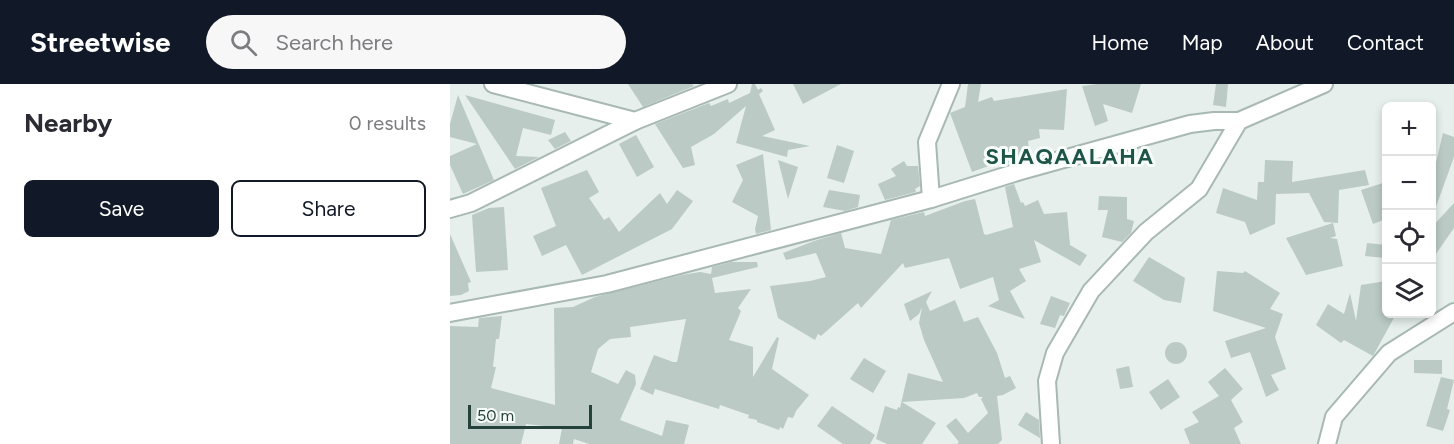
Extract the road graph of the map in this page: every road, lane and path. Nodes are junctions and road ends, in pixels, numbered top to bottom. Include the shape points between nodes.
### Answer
1 (493, 84) edge
2 (728, 84) edge
3 (951, 84) edge
4 (1323, 84) edge
5 (635, 121) junction
6 (1239, 121) junction
7 (931, 198) junction
8 (450, 209) edge
9 (1454, 312) edge
10 (450, 313) edge
11 (1051, 444) edge
12 (1327, 444) edge

1 - 5 street
2 - 5 street
3 - 7 street via 927,142
4 - 6 street
5 - 8 street via 471,203
6 - 7 street via 1190,124
6 - 11 street via 1199,189 1146,232 1091,291 1055,353 1047,381
7 - 10 street via 606,284
9 - 12 street via 1389,353 1334,417

